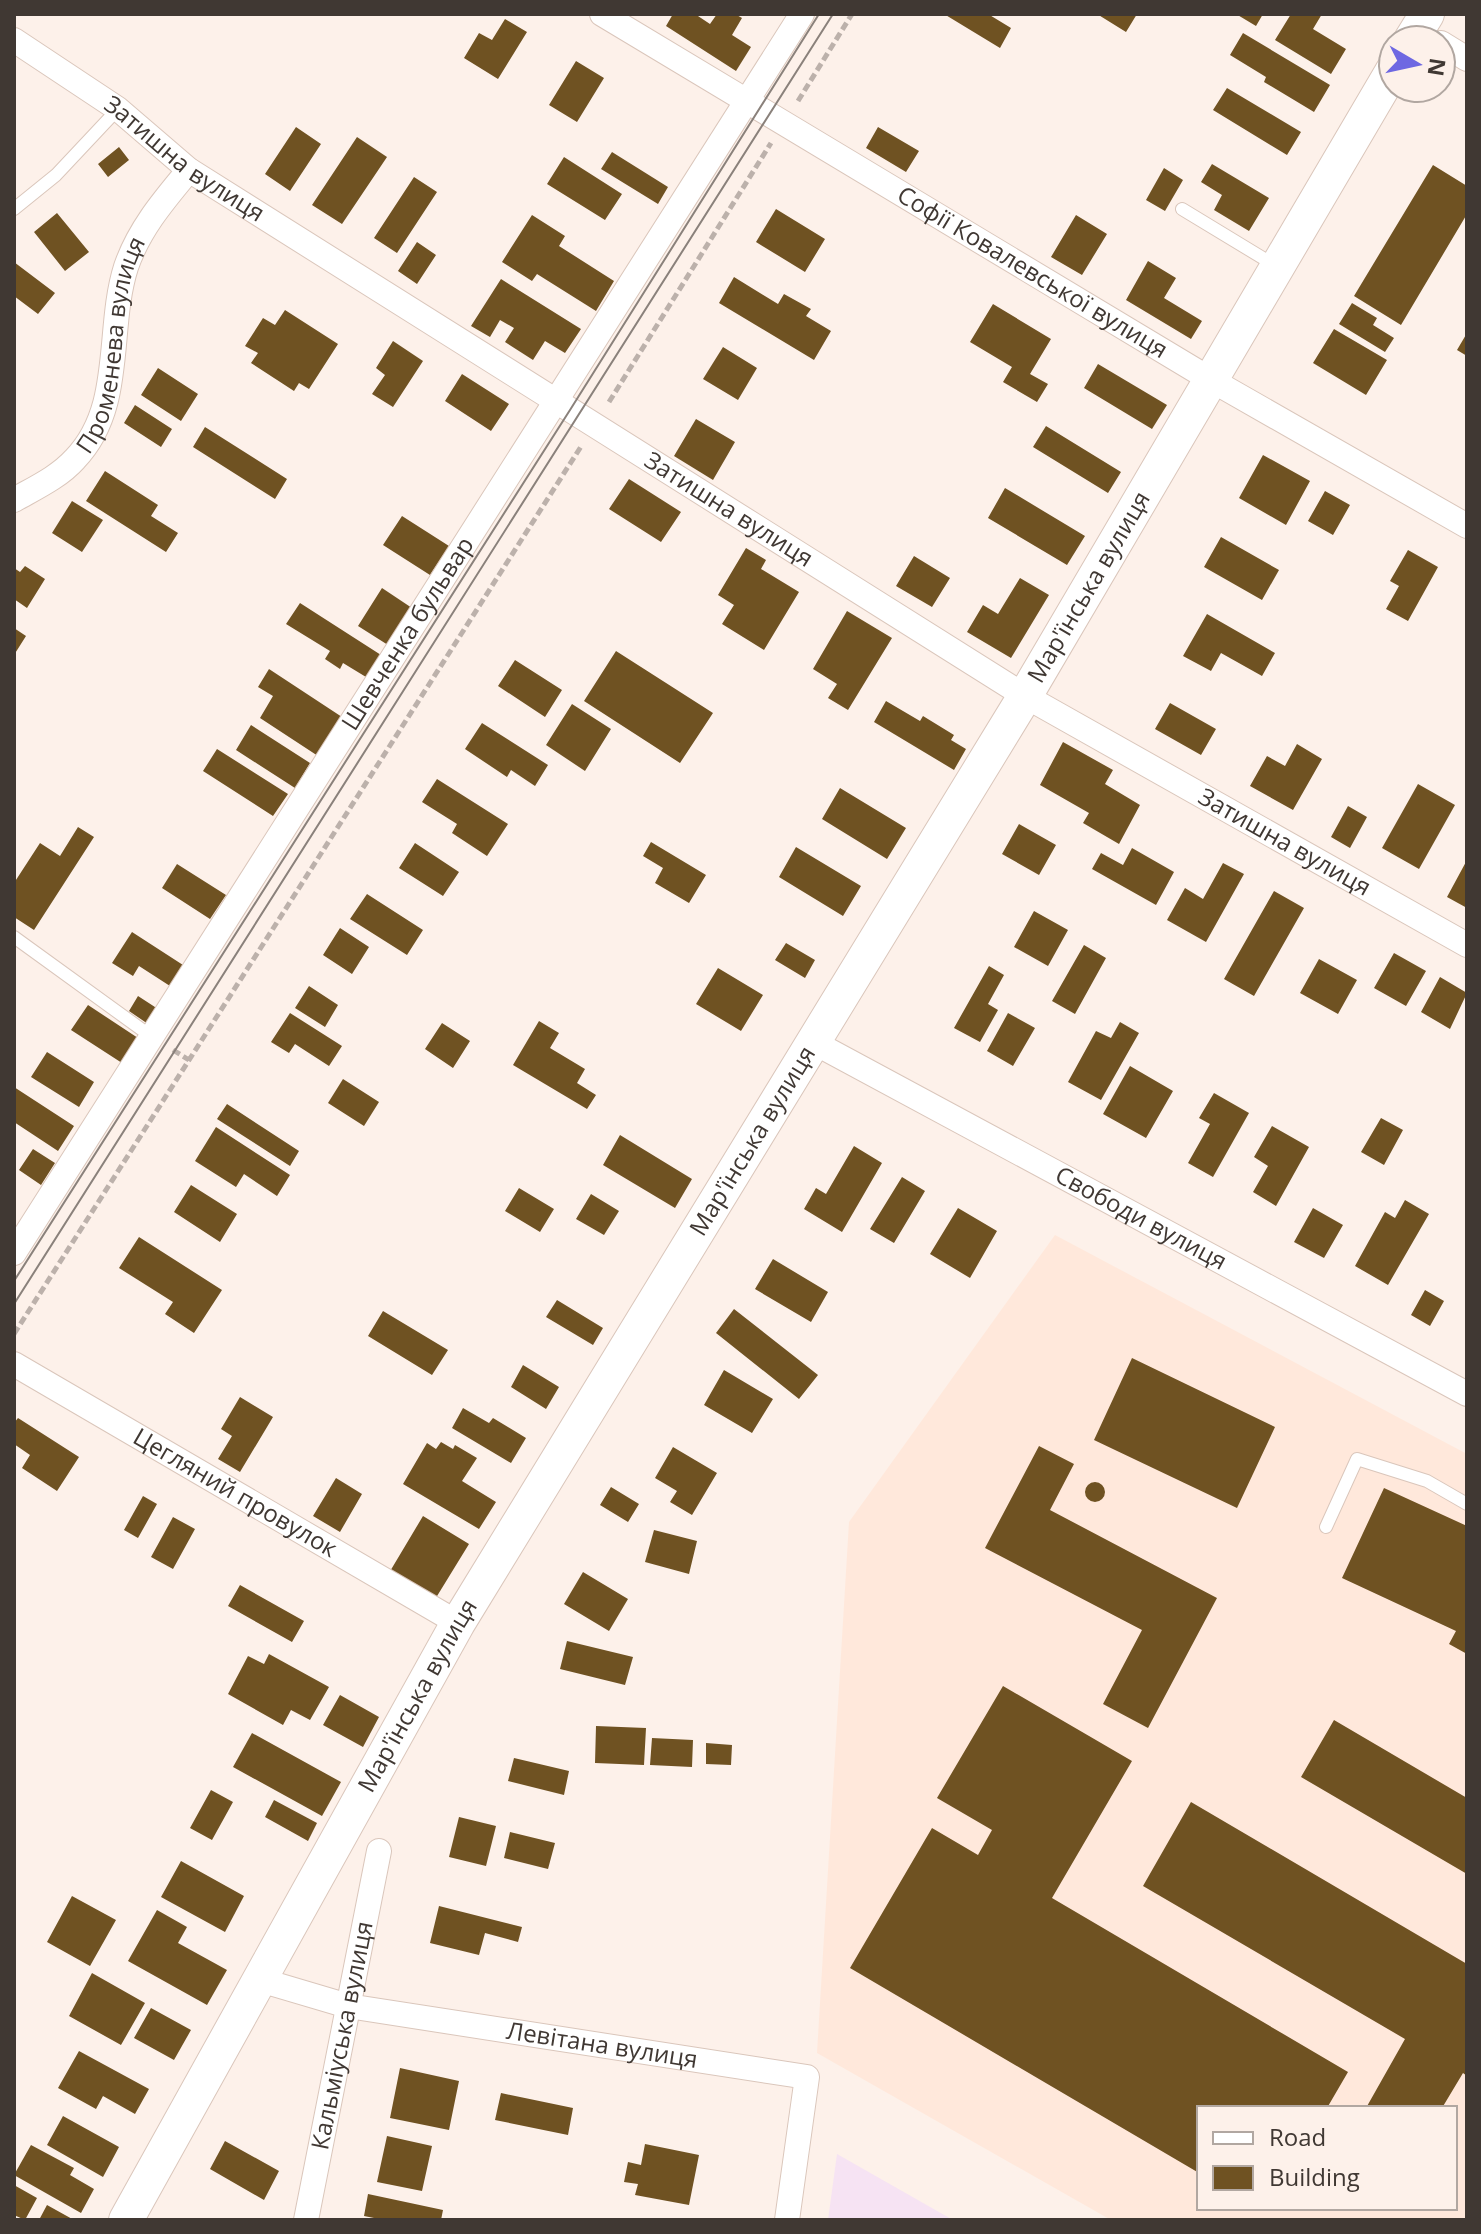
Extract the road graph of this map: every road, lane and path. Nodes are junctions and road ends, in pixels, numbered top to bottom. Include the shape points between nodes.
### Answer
1 (602, 14) edge
2 (802, 14) edge
3 (852, 14) edge
4 (14, 40) edge
5 (1377, 97) edge
6 (746, 103) junction
7 (118, 109) junction
8 (782, 125) junction
9 (189, 170) junction
10 (14, 209) edge
11 (1182, 209) dead end
12 (1276, 266) junction
13 (1213, 381) junction
14 (558, 403) junction
15 (594, 426) junction
16 (14, 500) edge
17 (1467, 526) edge
18 (1025, 696) junction
19 (14, 937) edge
20 (1467, 945) edge
21 (152, 1037) junction
22 (815, 1043) junction
23 (14, 1253) edge
24 (14, 1334) edge
25 (14, 1364) edge
26 (1467, 1394) edge
27 (1467, 1504) edge
28 (1326, 1527) dead end
29 (458, 1623) junction
30 (379, 1851) dead end
31 (257, 1979) junction
32 (348, 2006) junction
33 (126, 2220) edge
34 (306, 2220) edge
35 (787, 2220) edge

1 - 6 street, Софії Ковалевської вулиця
2 - 6 street, Шевченка бульвар
3 - 8 path
4 - 7 street, Затишна вулиця
5 - 12 street, Мар'їнська вулиця
6 - 8 street, Софії Ковалевської вулиця
6 - 14 street, Шевченка бульвар
7 - 9 street, Затишна вулиця
7 - 10 lane via 56,175
8 - 13 street, Софії Ковалевської вулиця
8 - 15 path
9 - 14 street, Затишна вулиця
9 - 16 street, Променева вулиця via 145,224 126,268 110,389 98,425 76,459
11 - 12 lane
12 - 13 street, Мар'їнська вулиця
13 - 17 street, Софії Ковалевської вулиця
13 - 18 street, Мар'їнська вулиця
14 - 15 street, Затишна вулиця
14 - 21 street, Шевченка бульвар
15 - 18 street, Затишна вулиця
15 - 24 path
18 - 20 street, Затишна вулиця
18 - 22 street, Мар'їнська вулиця
19 - 21 lane
21 - 23 street, Шевченка бульвар
22 - 26 street, Свободи вулиця
22 - 29 street, Мар'їнська вулиця
25 - 29 street, Цегляний провулок
27 - 28 lane via 1427,1481 1357,1459
29 - 31 street, Мар'їнська вулиця
30 - 32 street, Кальміуська вулиця
31 - 32 street, Левітана вулиця
31 - 33 street, Мар'їнська вулиця
32 - 34 street, Кальміуська вулиця
32 - 35 street, Левітана вулиця via 807,2077

